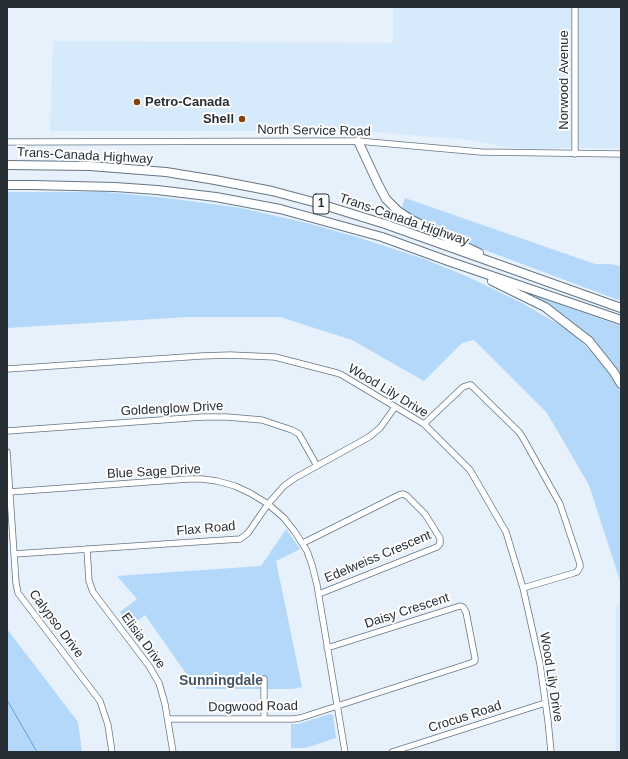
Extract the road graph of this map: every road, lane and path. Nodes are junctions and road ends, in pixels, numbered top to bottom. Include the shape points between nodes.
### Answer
1 (576, 7) edge
2 (358, 141) junction
3 (7, 142) edge
4 (575, 154) junction
5 (621, 154) edge
6 (7, 165) edge
7 (7, 185) edge
8 (448, 261) junction
9 (520, 272) junction
10 (621, 308) edge
11 (621, 320) edge
12 (7, 370) edge
13 (621, 384) edge
14 (395, 407) junction
15 (424, 424) junction
16 (7, 431) edge
17 (7, 452) edge
18 (317, 466) junction
19 (9, 492) junction
20 (268, 504) junction
21 (302, 543) junction
22 (87, 548) junction
23 (14, 554) junction
24 (523, 588) junction
25 (319, 594) junction
26 (328, 648) junction
27 (264, 679) dead end
28 (545, 703) junction
29 (337, 706) junction
30 (168, 719) junction
31 (264, 719) junction
32 (112, 752) edge
33 (173, 752) edge
34 (345, 752) edge
35 (392, 752) edge
36 (551, 752) edge

1 - 4 street, Norwood Avenue
2 - 3 street, North Service Road
2 - 4 street, North Service Road via 481,152
2 - 9 highway via 386,198 398,211 435,232
4 - 5 street, North Service Road
6 - 9 highway, Trans-Canada Highway / 1 via 90,166 166,172 244,185 317,203 385,224
7 - 8 highway, Trans-Canada Highway / 1 via 114,187 216,197 280,209 352,228
8 - 11 highway, Trans-Canada Highway / 1
8 - 13 highway via 545,307 589,341
9 - 10 highway, Trans-Canada Highway / 1
12 - 14 street, Wood Lily Drive via 201,356 274,357 337,373
14 - 15 street, Wood Lily Drive
14 - 18 street, Flax Road via 375,433
15 - 24 street, Wood Lily Drive via 473,473 504,529
15 - 24 street via 463,387 469,385 474,387 523,438 560,504 580,567 577,572
16 - 18 street, Goldenglow Drive via 203,417 262,420 299,434
17 - 19 street, Calypso Drive
18 - 20 street, Flax Road via 289,482
19 - 20 street, Blue Sage Drive via 196,479 235,486
19 - 23 street, Calypso Drive
20 - 21 street, Blue Sage Drive via 284,518
20 - 22 street, Flax Road via 248,533 240,539
21 - 25 street, Blue Sage Drive via 312,565
21 - 25 street, Edelweiss Crescent via 403,494 425,514 440,538 437,547
22 - 23 street, Flax Road
22 - 30 street, Elisia Drive via 91,589 153,671 162,690
23 - 32 street, Calypso Drive via 18,593 100,701 108,726
24 - 28 street, Wood Lily Drive
25 - 26 street, Blue Sage Drive
26 - 29 street, Blue Sage Drive
26 - 29 street, Daisy Crescent via 460,606 466,612 475,656 475,661 471,663
27 - 31 street
28 - 35 street, Crocus Road
28 - 36 street, Wood Lily Drive
29 - 31 street, Dogwood Road via 300,718
29 - 34 street, Blue Sage Drive
30 - 31 street, Dogwood Road
30 - 33 street, Elisia Drive

